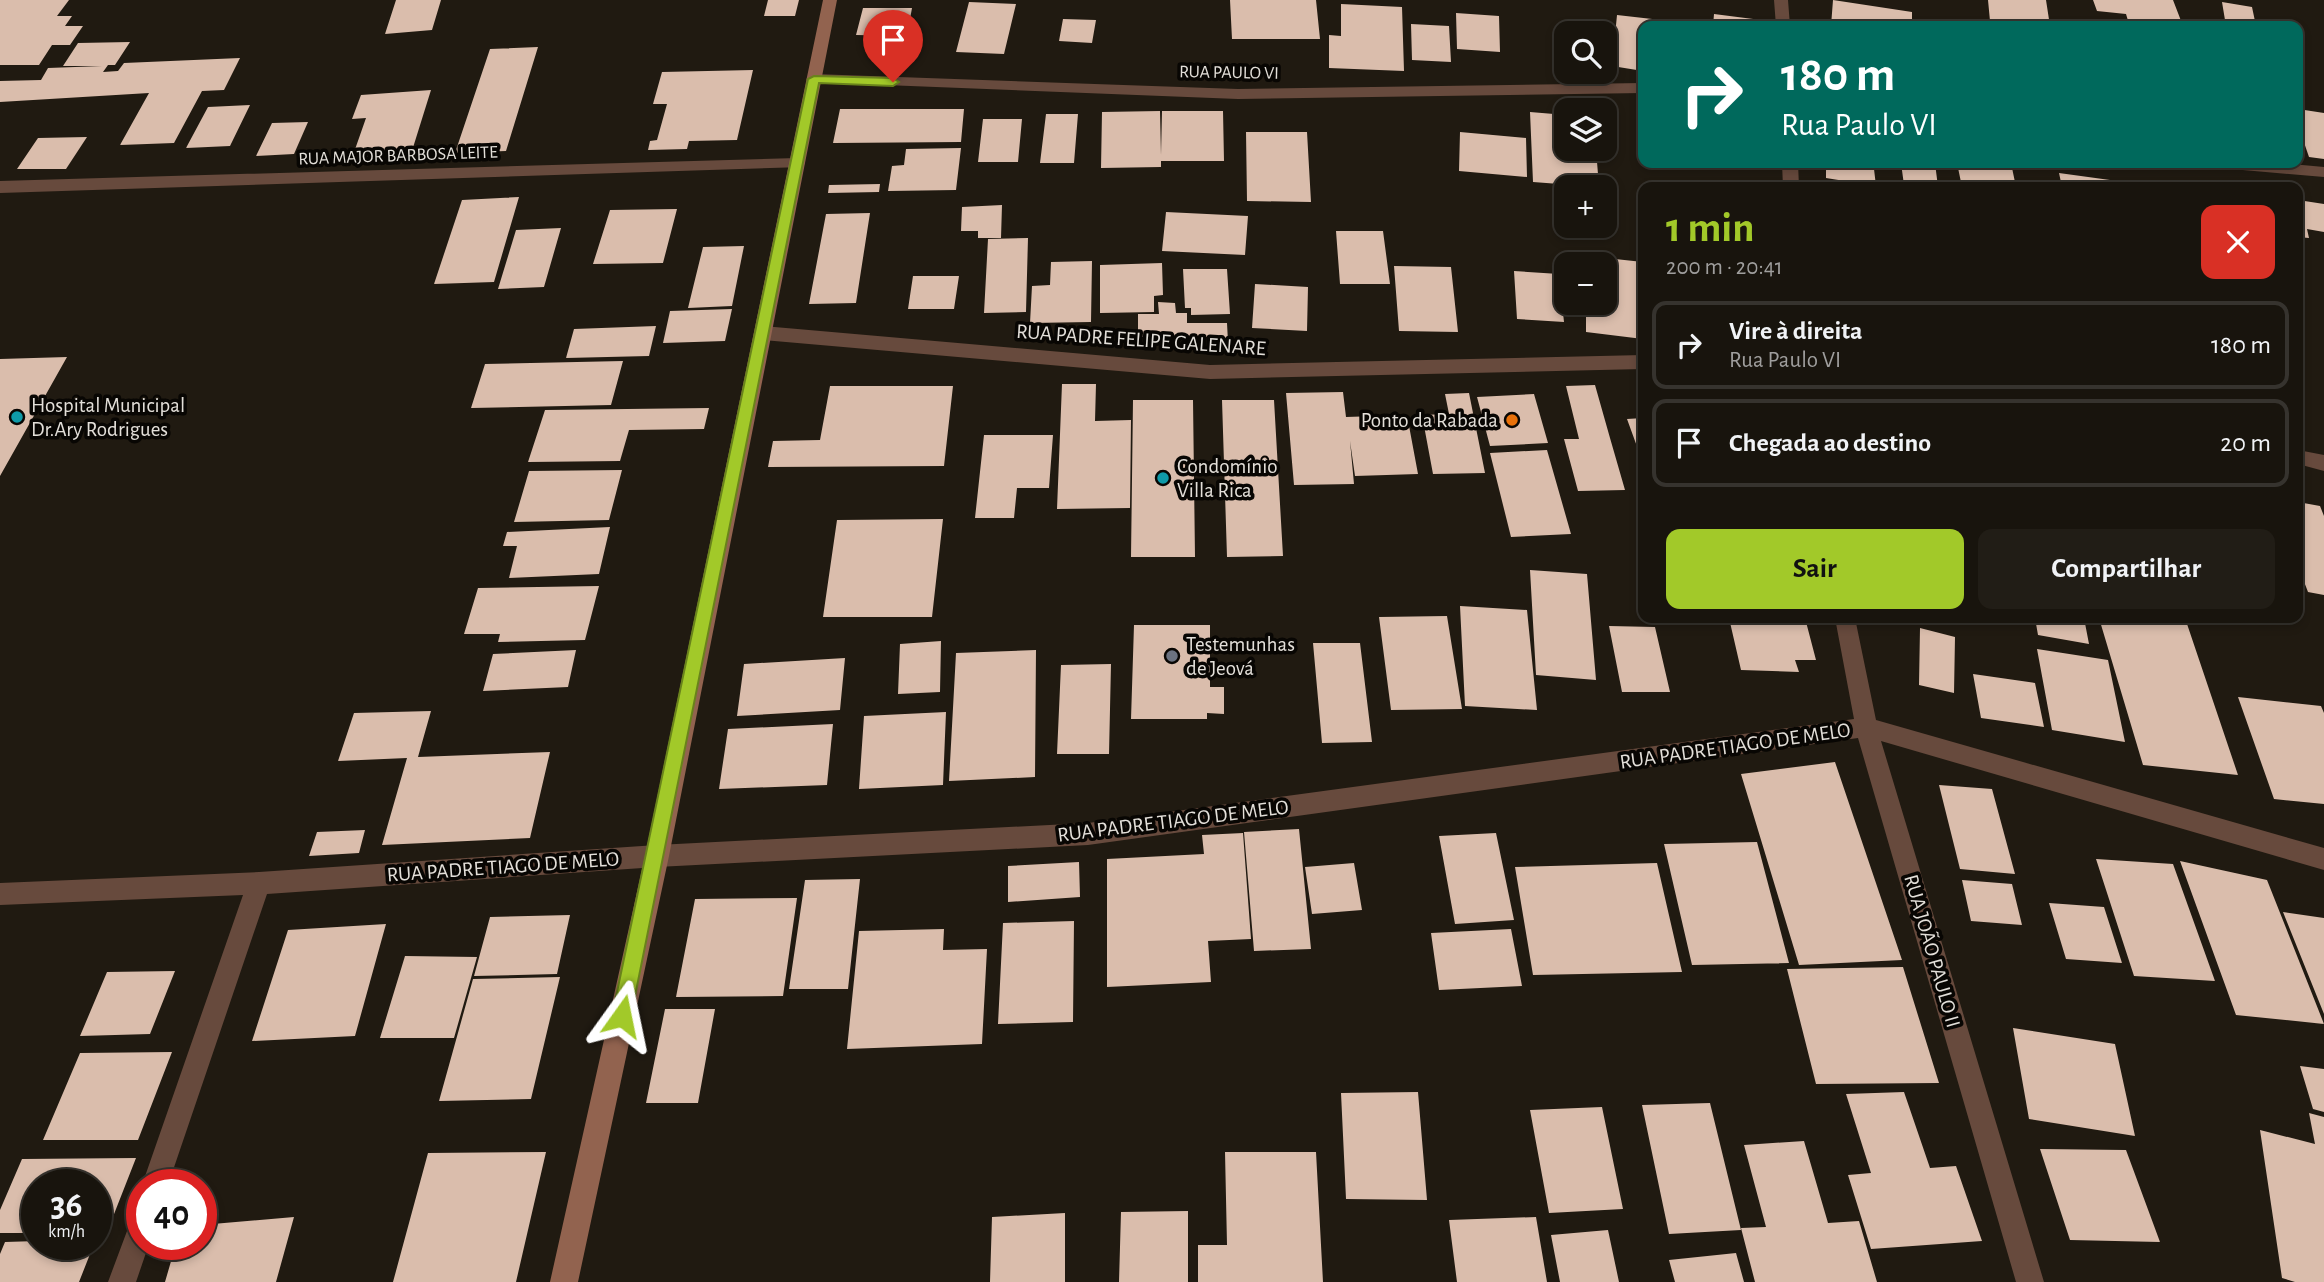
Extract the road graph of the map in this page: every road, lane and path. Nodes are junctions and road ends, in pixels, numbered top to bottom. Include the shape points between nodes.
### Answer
1 (830, 0) edge
2 (1781, 0) edge
3 (1783, 21) edge
4 (814, 79) junction
5 (1638, 88) edge
6 (797, 163) junction
7 (2278, 168) edge
8 (2324, 172) edge
9 (0, 187) edge
10 (763, 332) junction
11 (1638, 362) edge
12 (2303, 458) edge
13 (2324, 463) edge
14 (1846, 623) edge
15 (1866, 727) junction
16 (657, 856) junction
17 (2324, 859) edge
18 (259, 883) junction
19 (0, 894) edge
20 (161, 1169) edge
21 (130, 1260) edge
22 (122, 1282) edge
23 (564, 1282) edge
24 (2030, 1282) edge

1 - 4 street
2 - 3 street
4 - 5 street, RUA PAULO VI via 1238,94
4 - 6 street
6 - 9 street, RUA MAJOR BARBOSA LEITE
6 - 10 street
7 - 8 street
10 - 11 street, RUA PADRE FELIPE GALENARE via 1210,372
10 - 16 street
12 - 13 street
14 - 15 street, RUA JOÃO PAULO II
15 - 16 street, RUA PADRE TIAGO DE MELO via 1088,834
15 - 17 street, RUA PADRE TIAGO DE MELO
15 - 24 street, RUA JOÃO PAULO II
16 - 18 street, RUA PADRE TIAGO DE MELO
16 - 23 street
18 - 19 street, RUA PADRE TIAGO DE MELO
18 - 20 street
21 - 22 street

